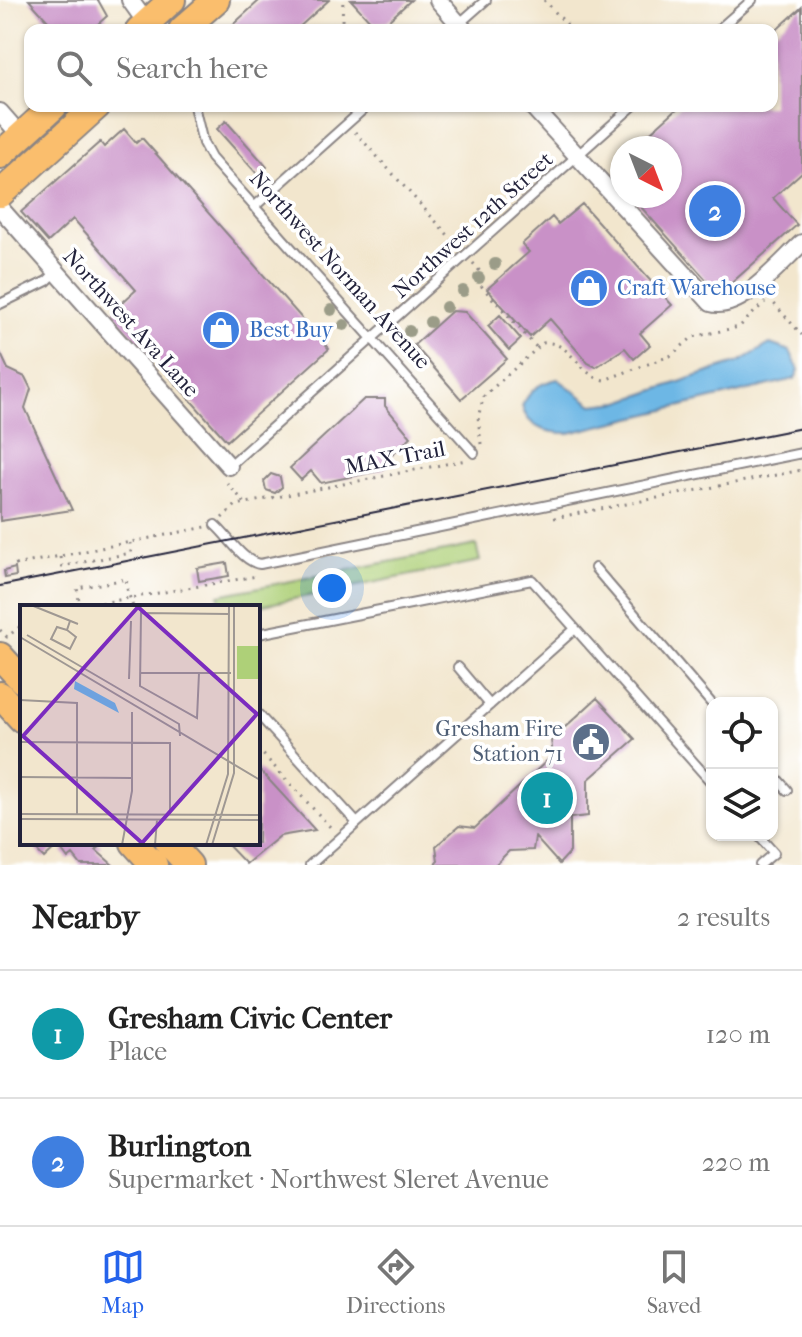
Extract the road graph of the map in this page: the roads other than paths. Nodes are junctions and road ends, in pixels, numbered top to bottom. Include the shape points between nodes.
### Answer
1 (130, 0) edge
2 (172, 0) edge
3 (216, 0) edge
4 (438, 0) edge
5 (486, 0) edge
6 (752, 0) edge
7 (144, 24) edge
8 (150, 24) edge
9 (189, 24) edge
10 (455, 24) edge
11 (462, 24) edge
12 (725, 24) edge
13 (0, 112) edge
14 (47, 112) edge
15 (90, 112) edge
16 (196, 112) edge
17 (360, 112) edge
18 (537, 112) edge
19 (626, 112) edge
20 (21, 136) junction
21 (0, 155) edge
22 (577, 157) junction
23 (0, 194) edge
24 (254, 207) junction
25 (0, 208) edge
26 (802, 243) edge
27 (56, 272) junction
28 (0, 304) edge
29 (372, 339) junction
30 (474, 453) road end
31 (802, 453) edge
32 (227, 473) joint
33 (215, 525) road end
34 (595, 568) dead end
35 (575, 629) junction
36 (260, 634) edge
37 (0, 656) edge
38 (458, 667) dead end
39 (20, 678) edge
40 (706, 697) edge
41 (490, 705) junction
42 (260, 716) edge
43 (706, 776) edge
44 (778, 780) edge
45 (787, 790) dead end
46 (357, 823) junction
47 (763, 841) edge
48 (136, 845) edge
49 (171, 845) edge
50 (154, 865) edge
51 (189, 865) edge
52 (310, 865) edge
53 (760, 865) edge

1 - 7 street
2 - 8 main road
3 - 9 main road
4 - 10 street
5 - 11 lane
6 - 12 lane
13 - 20 street
14 - 20 main road
15 - 23 main road
16 - 24 lane, Northwest Norman Avenue via 206,150
17 - 24 lane
18 - 22 street
19 - 22 lane, Northwest 12th Street
20 - 21 main road
22 - 26 street via 704,298 722,306 737,300
22 - 29 lane, Northwest 12th Street
24 - 29 lane, Northwest Norman Avenue
25 - 27 street, Northwest Ava Lane
27 - 28 lane
27 - 32 street, Northwest Ava Lane
29 - 30 lane, Northwest Norman Avenue
29 - 32 lane, Northwest 12th Street
31 - 33 lane via 260,564 246,559
34 - 40 lane
35 - 36 lane via 532,580
35 - 41 lane
35 - 43 lane
37 - 39 main road
38 - 41 lane
41 - 46 lane
42 - 46 lane
44 - 45 lane
46 - 52 lane
47 - 53 lane via 774,853
48 - 50 main road
49 - 51 main road

